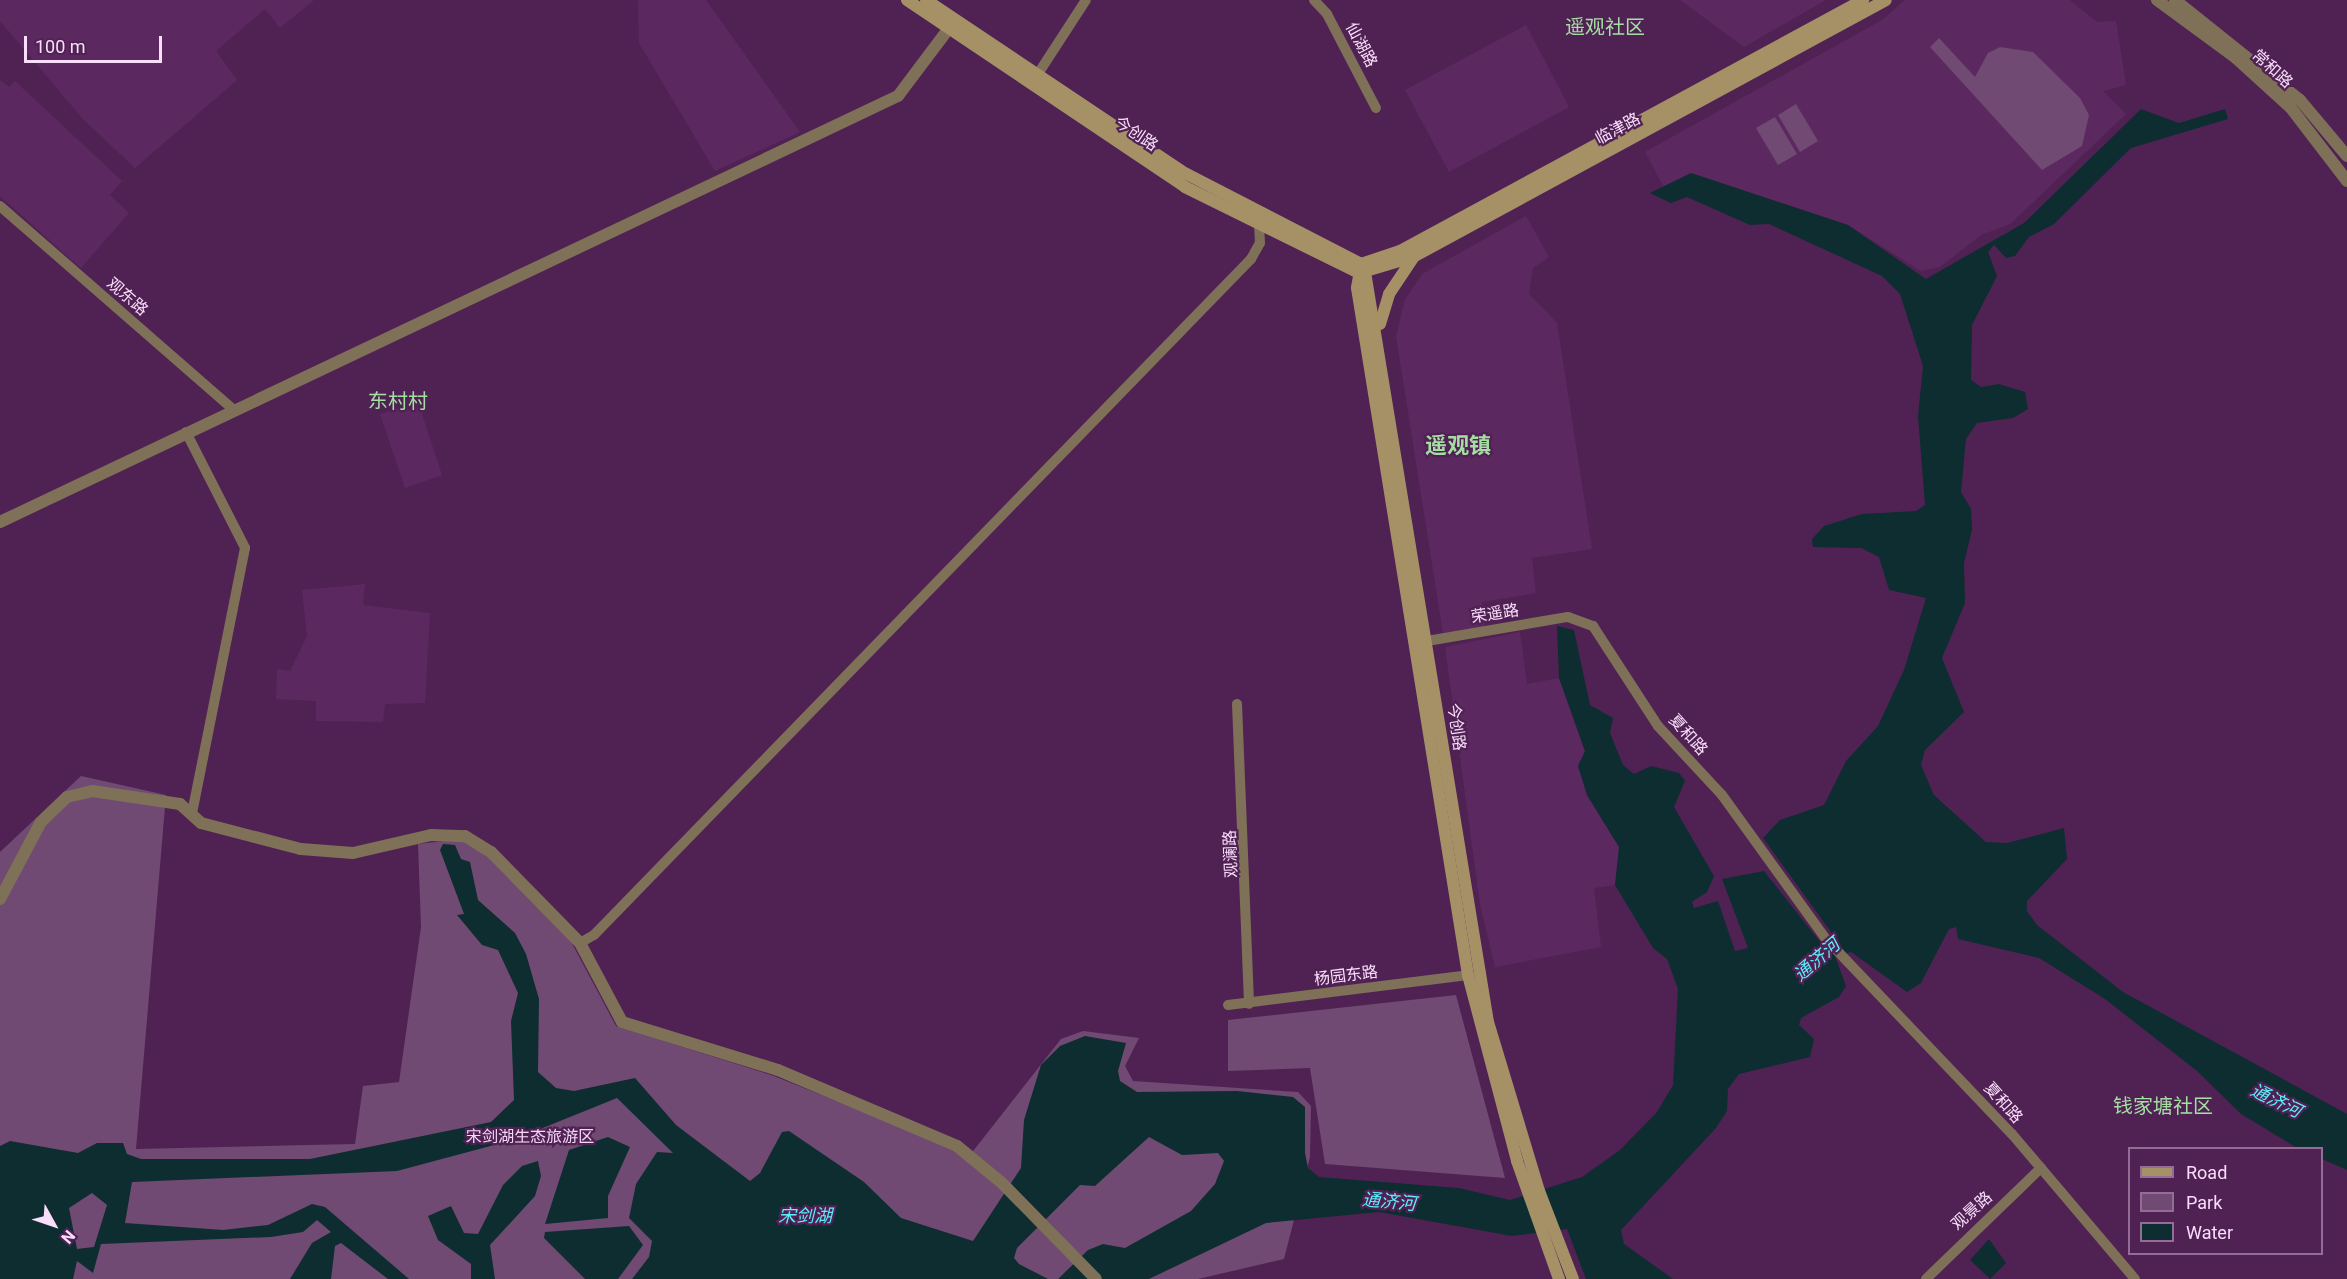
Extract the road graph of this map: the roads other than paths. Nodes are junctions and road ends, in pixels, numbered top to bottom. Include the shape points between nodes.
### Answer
1 (907, 0) edge
2 (926, 0) edge
3 (1086, 0) edge
4 (1314, 0) edge
5 (1863, 0) edge
6 (1887, 0) edge
7 (2157, 0) edge
8 (2175, 0) edge
9 (949, 28) junction
10 (1034, 79) junction
11 (1376, 108) dead end
12 (2347, 156) edge
13 (2347, 181) edge
14 (0, 206) edge
15 (1259, 224) junction
16 (1415, 256) junction
17 (1362, 270) junction
18 (1380, 344) junction
19 (234, 410) junction
20 (186, 432) junction
21 (0, 522) edge
22 (1569, 617) joint
23 (1427, 641) junction
24 (1237, 704) dead end
25 (192, 814) junction
26 (0, 899) edge
27 (580, 943) junction
28 (1468, 975) junction
29 (1250, 1004) junction
30 (1228, 1005) dead end
31 (2041, 1168) junction
32 (1533, 1192) junction
33 (1550, 1235) junction
34 (1096, 1279) edge
35 (1558, 1279) edge
36 (1573, 1279) edge
37 (1926, 1279) edge
38 (2136, 1279) edge

1 - 9 main road, 今创路
2 - 10 main road, 今创路
3 - 10 street
4 - 11 street, 仙湖路 via 1327,14
5 - 17 main road, 临津路
6 - 16 main road, 临津路
7 - 13 street, 常和路 via 2236,58 2291,108
8 - 12 street, 常和路 via 2300,100
9 - 10 main road, 今创路
9 - 19 street via 898,96
10 - 15 main road, 今创路 via 1185,187
10 - 17 main road, 今创路 via 1181,171
14 - 19 street, 观东路
15 - 17 main road, 今创路
15 - 27 street via 1260,243 1251,259 603,926
16 - 17 main road, 临津路
16 - 18 main road via 1384,305
17 - 18 main road, 今创路
17 - 28 main road, 今创路 via 1357,288
18 - 23 main road, 今创路
19 - 20 street
20 - 21 street
20 - 25 street via 245,548
22 - 23 street, 荣遥路
22 - 31 street, 夏和路 via 1593,626 1658,726 1722,795 1826,939
23 - 32 main road, 今创路 via 1488,1022
24 - 29 street, 观澜路
25 - 26 street via 180,804 156,798 92,791 67,797 41,822
25 - 27 street via 201,823 300,849 354,853 431,835 465,836 491,852
27 - 34 street via 621,1022 632,1029 778,1070 957,1146 1002,1183
28 - 29 street, 杨园东路
28 - 32 main road, 今创路 via 1481,1040
29 - 30 street, 杨园东路
31 - 37 street, 观景路
31 - 38 street, 夏和路
32 - 33 main road
33 - 35 main road
33 - 36 main road

